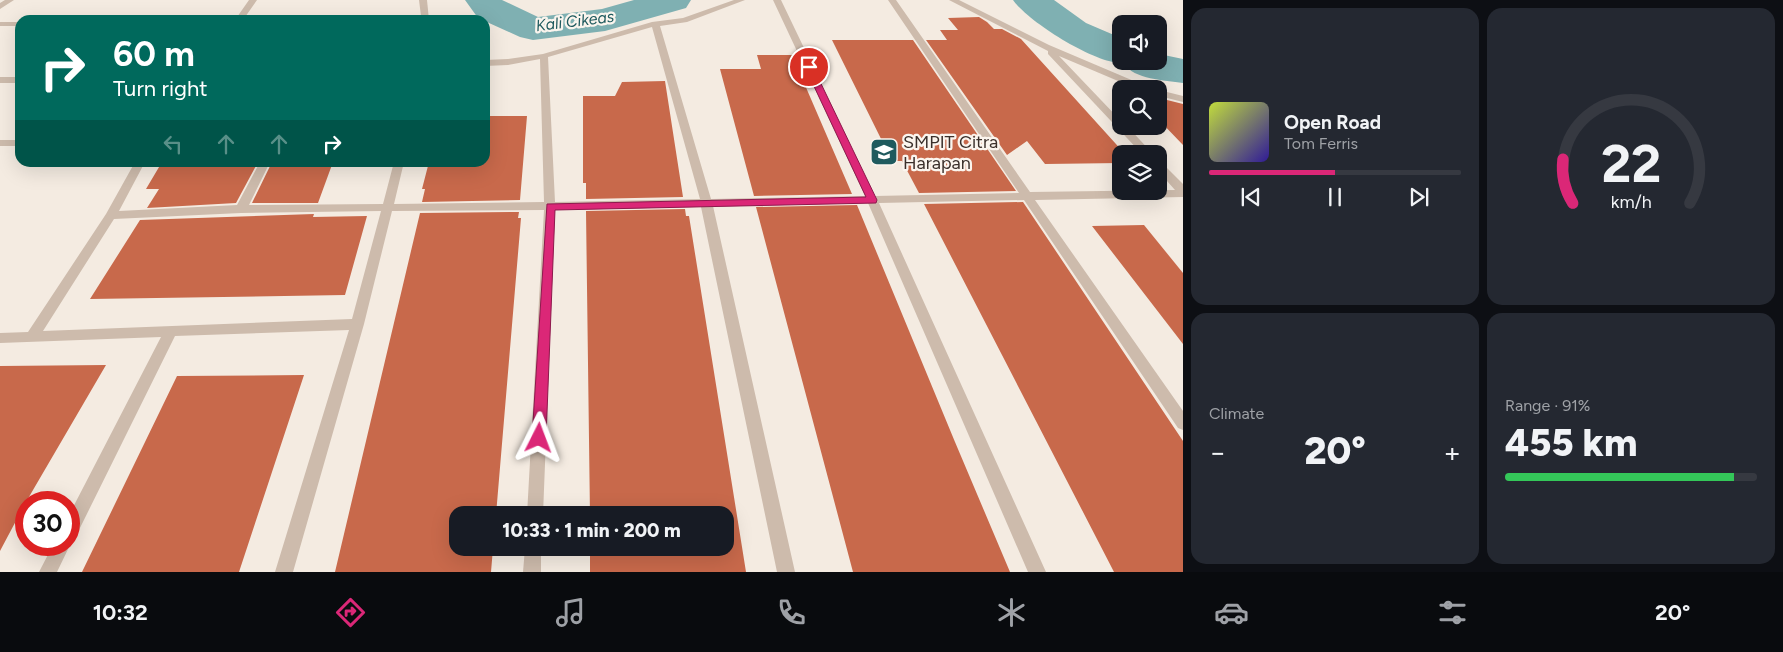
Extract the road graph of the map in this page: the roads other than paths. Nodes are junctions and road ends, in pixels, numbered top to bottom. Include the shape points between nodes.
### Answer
1 (10, 0) edge
2 (253, 0) edge
3 (423, 0) edge
4 (741, 0) edge
5 (778, 0) edge
6 (892, 0) edge
7 (953, 0) edge
8 (0, 7) edge
9 (242, 15) edge
10 (425, 15) edge
11 (0, 24) edge
12 (15, 24) edge
13 (655, 24) junction
14 (1046, 47) junction
15 (544, 56) junction
16 (490, 63) edge
17 (0, 80) edge
18 (15, 80) edge
19 (1124, 80) edge
20 (1167, 95) edge
21 (1183, 98) edge
22 (1112, 117) edge
23 (1130, 135) edge
24 (15, 143) edge
25 (0, 144) edge
26 (1139, 145) edge
27 (137, 167) edge
28 (262, 167) edge
29 (398, 167) edge
30 (1167, 175) edge
31 (1183, 192) edge
32 (1026, 196) junction
33 (872, 200) junction
34 (706, 202) junction
35 (550, 206) junction
36 (388, 207) junction
37 (241, 210) junction
38 (111, 215) junction
39 (357, 324) junction
40 (170, 333) junction
41 (32, 337) junction
42 (0, 338) edge
43 (1183, 422) edge
44 (535, 506) edge
45 (80, 510) edge
46 (56, 556) edge
47 (533, 556) edge
48 (48, 572) edge
49 (284, 572) edge
50 (532, 572) edge
51 (786, 572) edge
52 (1037, 572) edge

1 - 8 street
2 - 9 street
3 - 10 street
4 - 13 street via 684,20
5 - 33 street
6 - 32 street
7 - 14 street
11 - 12 street
13 - 15 street
13 - 34 street
14 - 19 street
14 - 22 street
15 - 16 street
15 - 35 street
17 - 18 street
20 - 21 street
23 - 26 street
24 - 25 street
27 - 38 street
28 - 37 street
29 - 36 street
30 - 31 street
31 - 32 street
32 - 33 street
32 - 43 street
33 - 34 street
33 - 52 street
34 - 35 street
34 - 51 street
35 - 36 street
35 - 44 street
36 - 37 street
36 - 39 street
37 - 38 street
38 - 41 street
39 - 40 street
39 - 49 street
40 - 41 street
40 - 45 street
41 - 42 street
46 - 48 street
47 - 50 street

